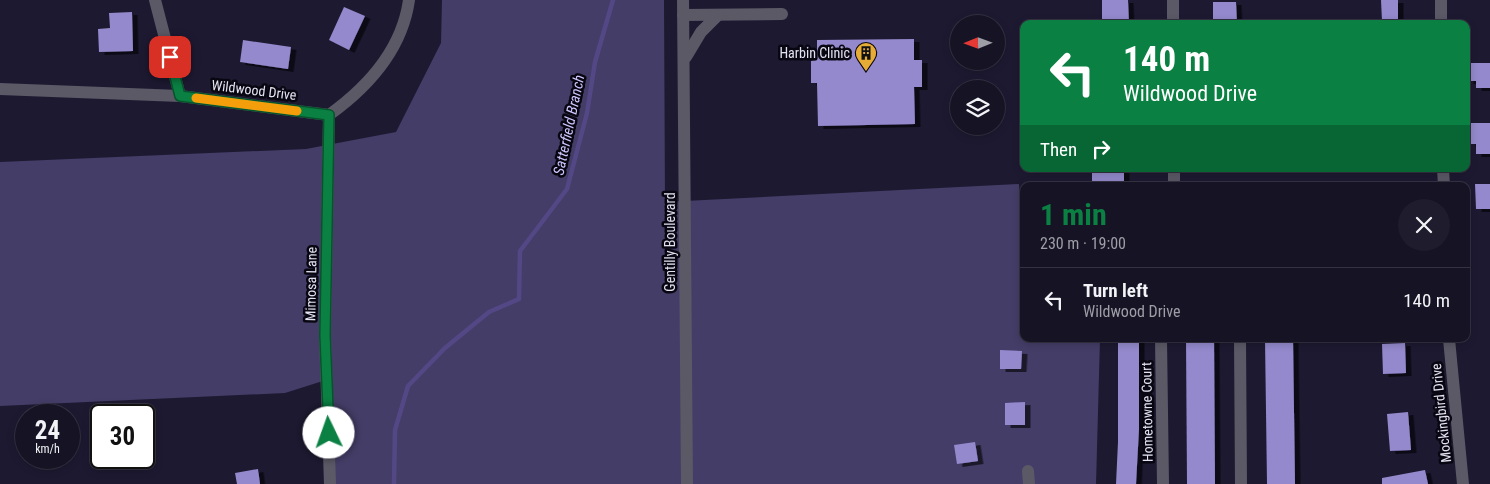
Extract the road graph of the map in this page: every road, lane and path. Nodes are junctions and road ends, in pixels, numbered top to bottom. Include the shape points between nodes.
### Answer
1 (155, 0) edge
2 (409, 0) edge
3 (683, 0) edge
4 (1173, 0) edge
5 (1441, 0) edge
6 (782, 14) dead end
7 (684, 15) junction
8 (718, 15) junction
9 (1173, 20) edge
10 (1441, 20) edge
11 (684, 62) junction
12 (0, 89) edge
13 (180, 96) junction
14 (329, 115) junction
15 (1161, 342) edge
16 (1240, 342) edge
17 (1449, 342) edge
18 (1028, 471) dead end
19 (330, 484) edge
20 (687, 484) edge
21 (1029, 484) edge
22 (1163, 484) edge
23 (1241, 484) edge
24 (1463, 484) edge

1 - 13 street
2 - 14 street via 401,33 387,58 369,82
3 - 7 street, Gentilly Boulevard
4 - 9 street
5 - 10 street
6 - 8 street
7 - 8 street
7 - 11 street, Gentilly Boulevard
8 - 11 street via 696,38
11 - 20 street, Gentilly Boulevard
12 - 13 street, Wildwood Drive
13 - 14 street, Wildwood Drive
14 - 19 street, Mimosa Lane via 325,335
15 - 22 street, Hometowne Court
16 - 23 street
17 - 24 street, Mockingbird Drive
18 - 21 street

